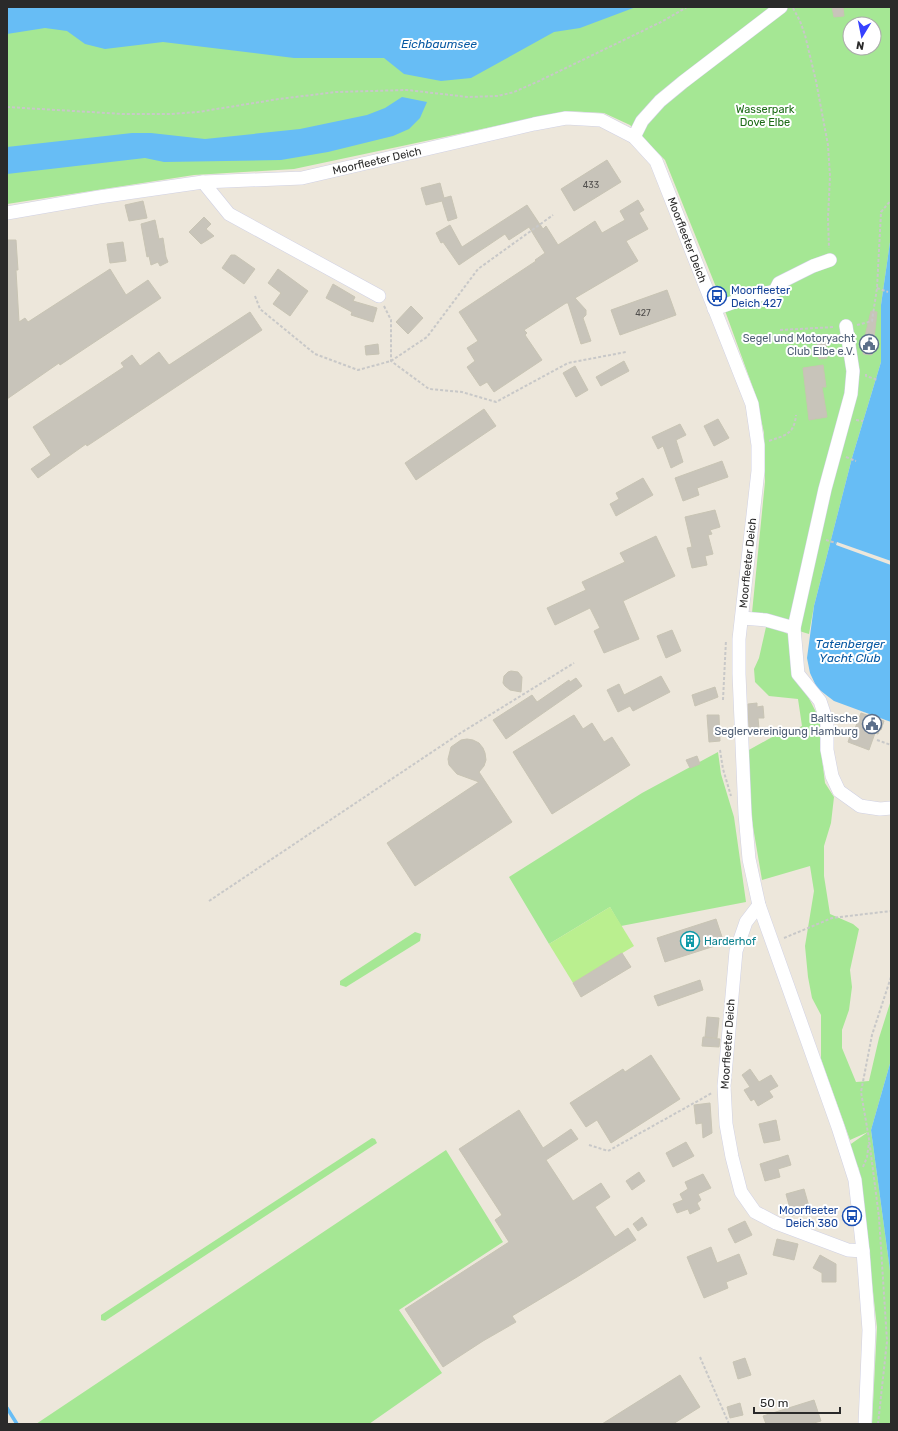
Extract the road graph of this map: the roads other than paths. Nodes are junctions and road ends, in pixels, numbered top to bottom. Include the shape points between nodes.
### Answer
1 (781, 7) edge
2 (634, 137) junction
3 (203, 182) junction
4 (7, 214) edge
5 (830, 260) road end
6 (379, 296) road end
7 (714, 309) junction
8 (846, 326) road end
9 (742, 618) junction
10 (794, 628) junction
11 (891, 808) edge
12 (759, 905) junction
13 (863, 1251) junction
14 (865, 1424) edge

1 - 2 street via 660,101 642,121
2 - 3 street, Moorfleeter Deich via 601,120 566,118 302,178
2 - 7 street, Moorfleeter Deich via 656,161
3 - 4 street, Moorfleeter Deich via 99,196
3 - 6 street via 229,214
5 - 7 street via 779,283 775,291
7 - 9 street, Moorfleeter Deich via 752,404 758,445 758,471
8 - 10 street via 853,371 851,394 825,489
9 - 10 street via 766,620
9 - 12 street, Moorfleeter Deich via 739,674 745,814 749,859
10 - 11 street via 798,674 820,701 827,722 832,776 839,791 860,806
12 - 13 street, Moorfleeter Deich via 855,1180
12 - 13 street, Moorfleeter Deich via 746,922 736,951 724,1086 726,1124 741,1192 755,1212 776,1223 848,1250
13 - 14 street, Moorfleeter Deich via 869,1330

